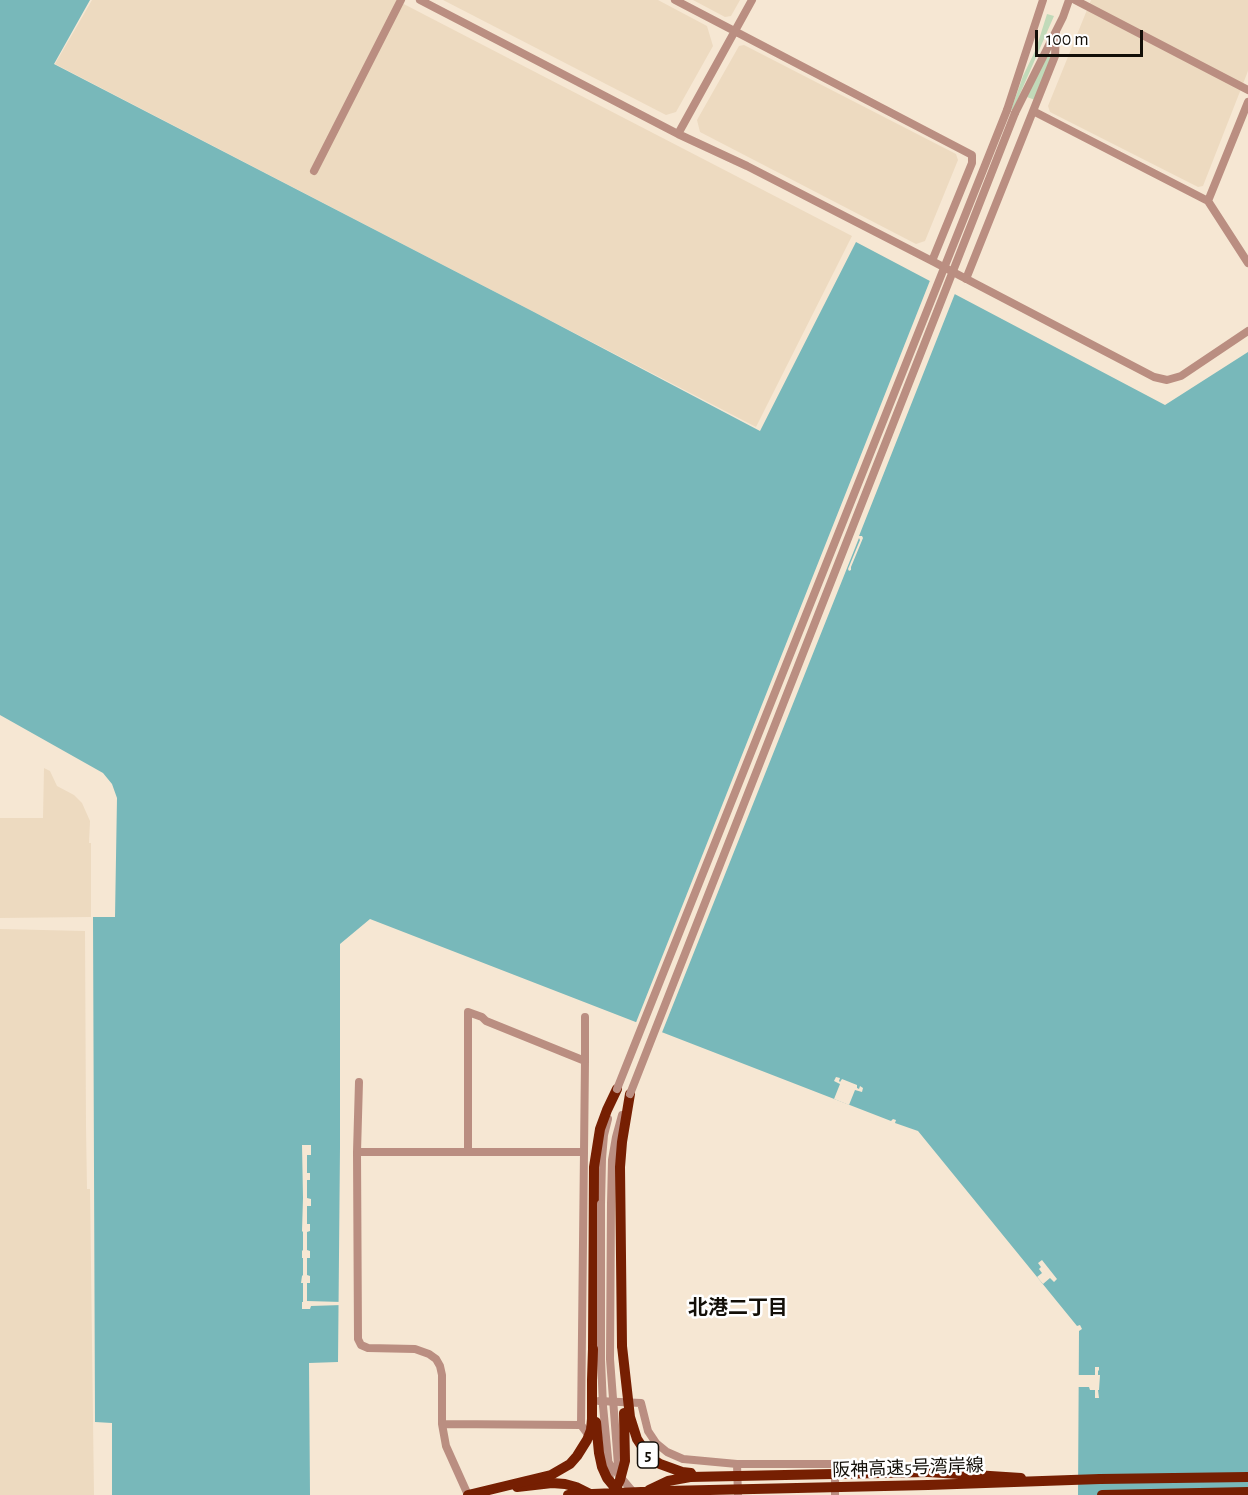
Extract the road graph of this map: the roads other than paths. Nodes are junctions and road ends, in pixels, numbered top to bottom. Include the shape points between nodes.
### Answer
1 (402, 0) edge
2 (420, 0) edge
3 (675, 0) edge
4 (752, 0) edge
5 (1043, 0) edge
6 (1069, 0) edge
7 (1075, 0) edge
8 (734, 31) junction
9 (1056, 32) junction
10 (1248, 90) edge
11 (1248, 102) edge
12 (1033, 111) junction
13 (678, 134) junction
14 (314, 171) dead end
15 (1208, 201) junction
16 (932, 261) junction
17 (1248, 263) edge
18 (966, 279) junction
19 (1248, 331) edge
20 (585, 1017) dead end
21 (585, 1060) junction
22 (359, 1082) dead end
23 (617, 1089) junction
24 (630, 1094) junction
25 (357, 1152) junction
26 (468, 1152) junction
27 (583, 1152) junction
28 (622, 1347) junction
29 (593, 1349) junction
30 (582, 1400) junction
31 (442, 1424) junction
32 (582, 1425) junction
33 (603, 1456) junction
34 (737, 1464) junction
35 (758, 1476) junction
36 (1248, 1478) edge
37 (1051, 1480) junction
38 (625, 1482) junction
39 (490, 1491) junction
40 (1248, 1492) edge
41 (468, 1495) edge
42 (568, 1495) edge
43 (593, 1495) edge
44 (607, 1495) edge
45 (612, 1495) edge
46 (621, 1495) edge
47 (636, 1495) edge
48 (643, 1495) edge
49 (738, 1495) edge
50 (835, 1495) edge
51 (1102, 1495) edge

1 - 14 street
2 - 13 street
3 - 8 street
4 - 8 street
5 - 23 street, bridge via 1006,110
6 - 9 street
7 - 10 street
8 - 13 street
8 - 16 street via 972,155
9 - 12 street via 1054,56
9 - 24 street, bridge via 1015,113
11 - 15 street
12 - 15 street
12 - 18 street
13 - 16 street
15 - 17 street
16 - 18 street
18 - 19 street via 1154,377 1167,380 1181,376
20 - 21 street
21 - 26 street via 468,1012
21 - 27 street
22 - 25 street
23 - 29 highway via 600,1130 594,1167
23 - 45 street, bridge via 604,1136 601,1182 601,1360
24 - 28 highway, 5 via 620,1167
24 - 46 street, bridge via 616,1137 611,1182 610,1359
25 - 26 street
25 - 31 street via 358,1339 368,1348 415,1349 436,1359 442,1375
26 - 27 street
27 - 30 street
28 - 35 highway, 5, bridge via 630,1417 636,1439 649,1457 682,1472
28 - 45 highway, 5, bridge via 625,1461
29 - 39 highway, bridge via 591,1430 578,1456 551,1475
29 - 46 highway, bridge via 599,1453 607,1478
30 - 32 street
30 - 34 street via 641,1402 648,1431 667,1452 690,1461
31 - 32 street
31 - 41 street via 446,1446
32 - 33 street
33 - 38 street
33 - 44 street
34 - 49 street
34 - 50 street via 835,1464
35 - 37 highway, 5, bridge via 928,1472
35 - 48 highway, bridge via 679,1478 659,1484
36 - 37 highway, 阪神高速5号湾岸線 / 5, bridge
37 - 42 highway, 阪神高速5号湾岸線 / 5, bridge
38 - 44 street via 616,1481 609,1486
38 - 47 street
39 - 41 highway, bridge
39 - 43 highway, bridge via 552,1483
40 - 51 highway

